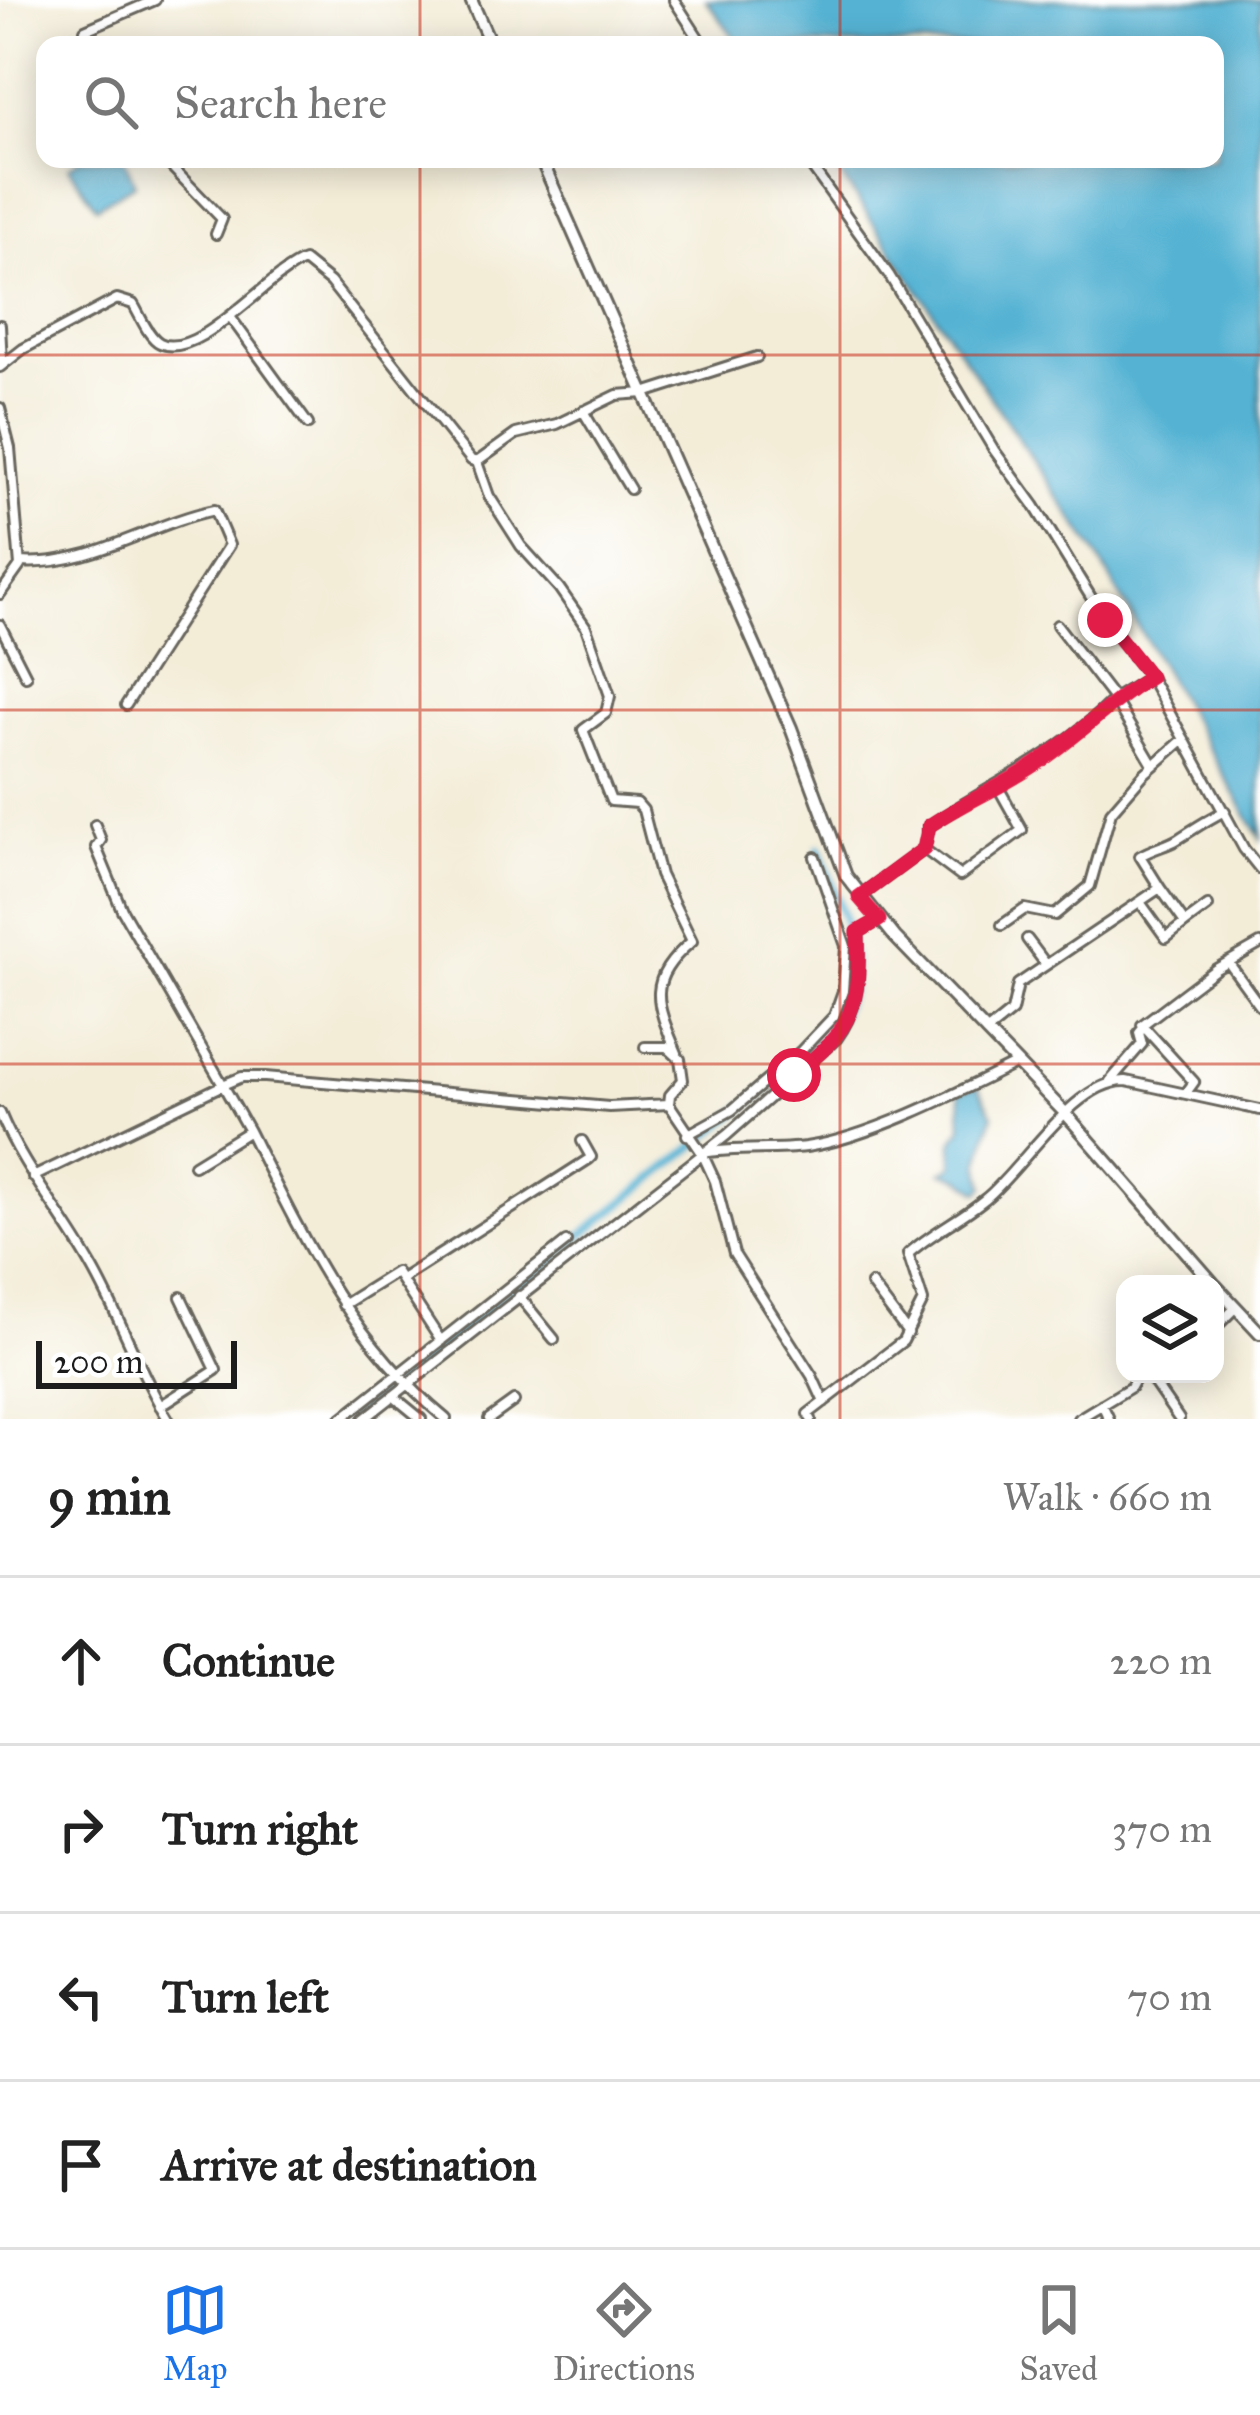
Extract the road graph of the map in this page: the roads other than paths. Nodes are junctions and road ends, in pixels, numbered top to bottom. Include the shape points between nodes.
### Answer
1 (155, 0) edge
2 (471, 0) edge
3 (674, 0) edge
4 (89, 36) edge
5 (487, 36) edge
6 (697, 36) edge
7 (173, 168) edge
8 (545, 168) edge
9 (812, 168) edge
10 (216, 234) dead end
11 (231, 318) junction
12 (0, 325) edge
13 (758, 357) dead end
14 (1, 366) edge
15 (644, 393) junction
16 (0, 408) edge
17 (584, 411) junction
18 (308, 424) dead end
19 (477, 462) junction
20 (630, 489) dead end
21 (20, 562) junction
22 (0, 594) edge
23 (0, 625) edge
24 (1057, 625) dead end
25 (26, 676) dead end
26 (1150, 677) junction
27 (1114, 699) junction
28 (126, 705) dead end
29 (1184, 739) junction
30 (1154, 765) junction
31 (998, 787) junction
32 (1225, 811) junction
33 (94, 825) dead end
34 (924, 849) junction
35 (815, 857) dead end
36 (1260, 869) edge
37 (1160, 888) junction
38 (859, 897) junction
39 (1140, 902) junction
40 (1208, 906) dead end
41 (879, 920) junction
42 (1185, 923) junction
43 (1001, 925) dead end
44 (1027, 939) dead end
45 (1260, 944) edge
46 (1228, 962) junction
47 (1045, 963) junction
48 (1260, 1006) edge
49 (1144, 1028) junction
50 (986, 1032) junction
51 (645, 1047) dead end
52 (677, 1053) junction
53 (799, 1061) junction
54 (1017, 1063) junction
55 (1109, 1082) junction
56 (223, 1085) junction
57 (1186, 1093) junction
58 (669, 1104) junction
59 (1260, 1110) edge
60 (0, 1113) edge
61 (1067, 1114) junction
62 (249, 1131) junction
63 (688, 1138) junction
64 (582, 1141) dead end
65 (700, 1152) junction
66 (194, 1165) dead end
67 (33, 1178) junction
68 (566, 1242) dead end
69 (1207, 1275) edge
70 (403, 1278) junction
71 (871, 1284) dead end
72 (1224, 1295) edge
73 (519, 1296) junction
74 (181, 1297) dead end
75 (343, 1305) junction
76 (1234, 1308) junction
77 (1224, 1319) edge
78 (908, 1333) junction
79 (1260, 1334) edge
80 (554, 1339) dead end
81 (441, 1341) junction
82 (395, 1375) junction
83 (1136, 1383) edge
84 (1154, 1383) edge
85 (406, 1386) junction
86 (393, 1396) junction
87 (514, 1400) dead end
88 (824, 1402) junction
89 (1102, 1404) junction
90 (160, 1406) junction
91 (806, 1417) edge
92 (168, 1419) edge
93 (341, 1419) edge
94 (364, 1419) edge
95 (421, 1419) edge
96 (446, 1419) edge
97 (489, 1419) edge
98 (1078, 1419) edge
99 (1109, 1419) edge
100 (1179, 1419) edge

1 - 4 street via 85,30
2 - 5 street
3 - 6 street
7 - 10 street via 222,219
8 - 15 street
9 - 26 street
11 - 14 street via 162,344 133,304 117,298
11 - 18 street
11 - 19 street via 304,261 330,282
12 - 14 street
13 - 15 street
15 - 17 street
15 - 38 street
16 - 21 street
17 - 19 street via 516,434
17 - 20 street
19 - 52 street via 521,546 586,627 599,663 610,696 606,713 583,730 592,760 610,801 643,810 660,874 692,941 664,965 658,995
21 - 22 street
21 - 28 street via 94,552 214,509 229,545
23 - 25 street
24 - 27 street
26 - 27 street
26 - 29 street
27 - 30 street
27 - 31 street
29 - 30 street
29 - 32 street
30 - 43 street via 1111,812 1083,895 1055,915 1025,909
31 - 34 street via 929,826
31 - 34 street via 1022,830 960,876
32 - 36 street
32 - 37 street via 1140,856
33 - 56 street via 122,910
34 - 38 street
35 - 53 street via 847,967 834,1016
37 - 39 street
37 - 42 street
38 - 41 street
39 - 42 street via 1166,938
39 - 47 street
40 - 42 street
41 - 50 street
41 - 53 street via 858,932 859,985 848,1022
44 - 47 street
45 - 46 street
46 - 48 street
46 - 49 street
47 - 50 street via 1018,984 1012,1011
49 - 55 street via 1142,1044
49 - 57 street via 1194,1082
50 - 54 street
51 - 52 street
52 - 58 street via 682,1080
53 - 63 street
53 - 65 street
54 - 61 street
54 - 65 street via 840,1139
55 - 57 street
55 - 61 street
56 - 58 street via 242,1076 609,1107
56 - 62 street
56 - 67 street
57 - 59 street
58 - 63 street
60 - 67 street
61 - 69 street
61 - 78 street via 989,1197 908,1254 923,1301
62 - 66 street
62 - 75 street
63 - 65 street
64 - 70 street via 592,1157
65 - 73 street
65 - 88 street via 734,1254
67 - 90 street via 100,1281
68 - 81 street
70 - 75 street via 396,1272
70 - 81 street
71 - 78 street
72 - 76 street
73 - 80 street
73 - 85 street
74 - 90 street via 216,1370
75 - 82 street
76 - 77 street
76 - 79 street
78 - 88 street
81 - 82 street
82 - 85 street
82 - 93 street
83 - 89 street
84 - 100 street
85 - 86 street
85 - 96 street
86 - 94 street
86 - 95 street
87 - 97 street
88 - 91 street
89 - 98 street
89 - 99 street
90 - 92 street

